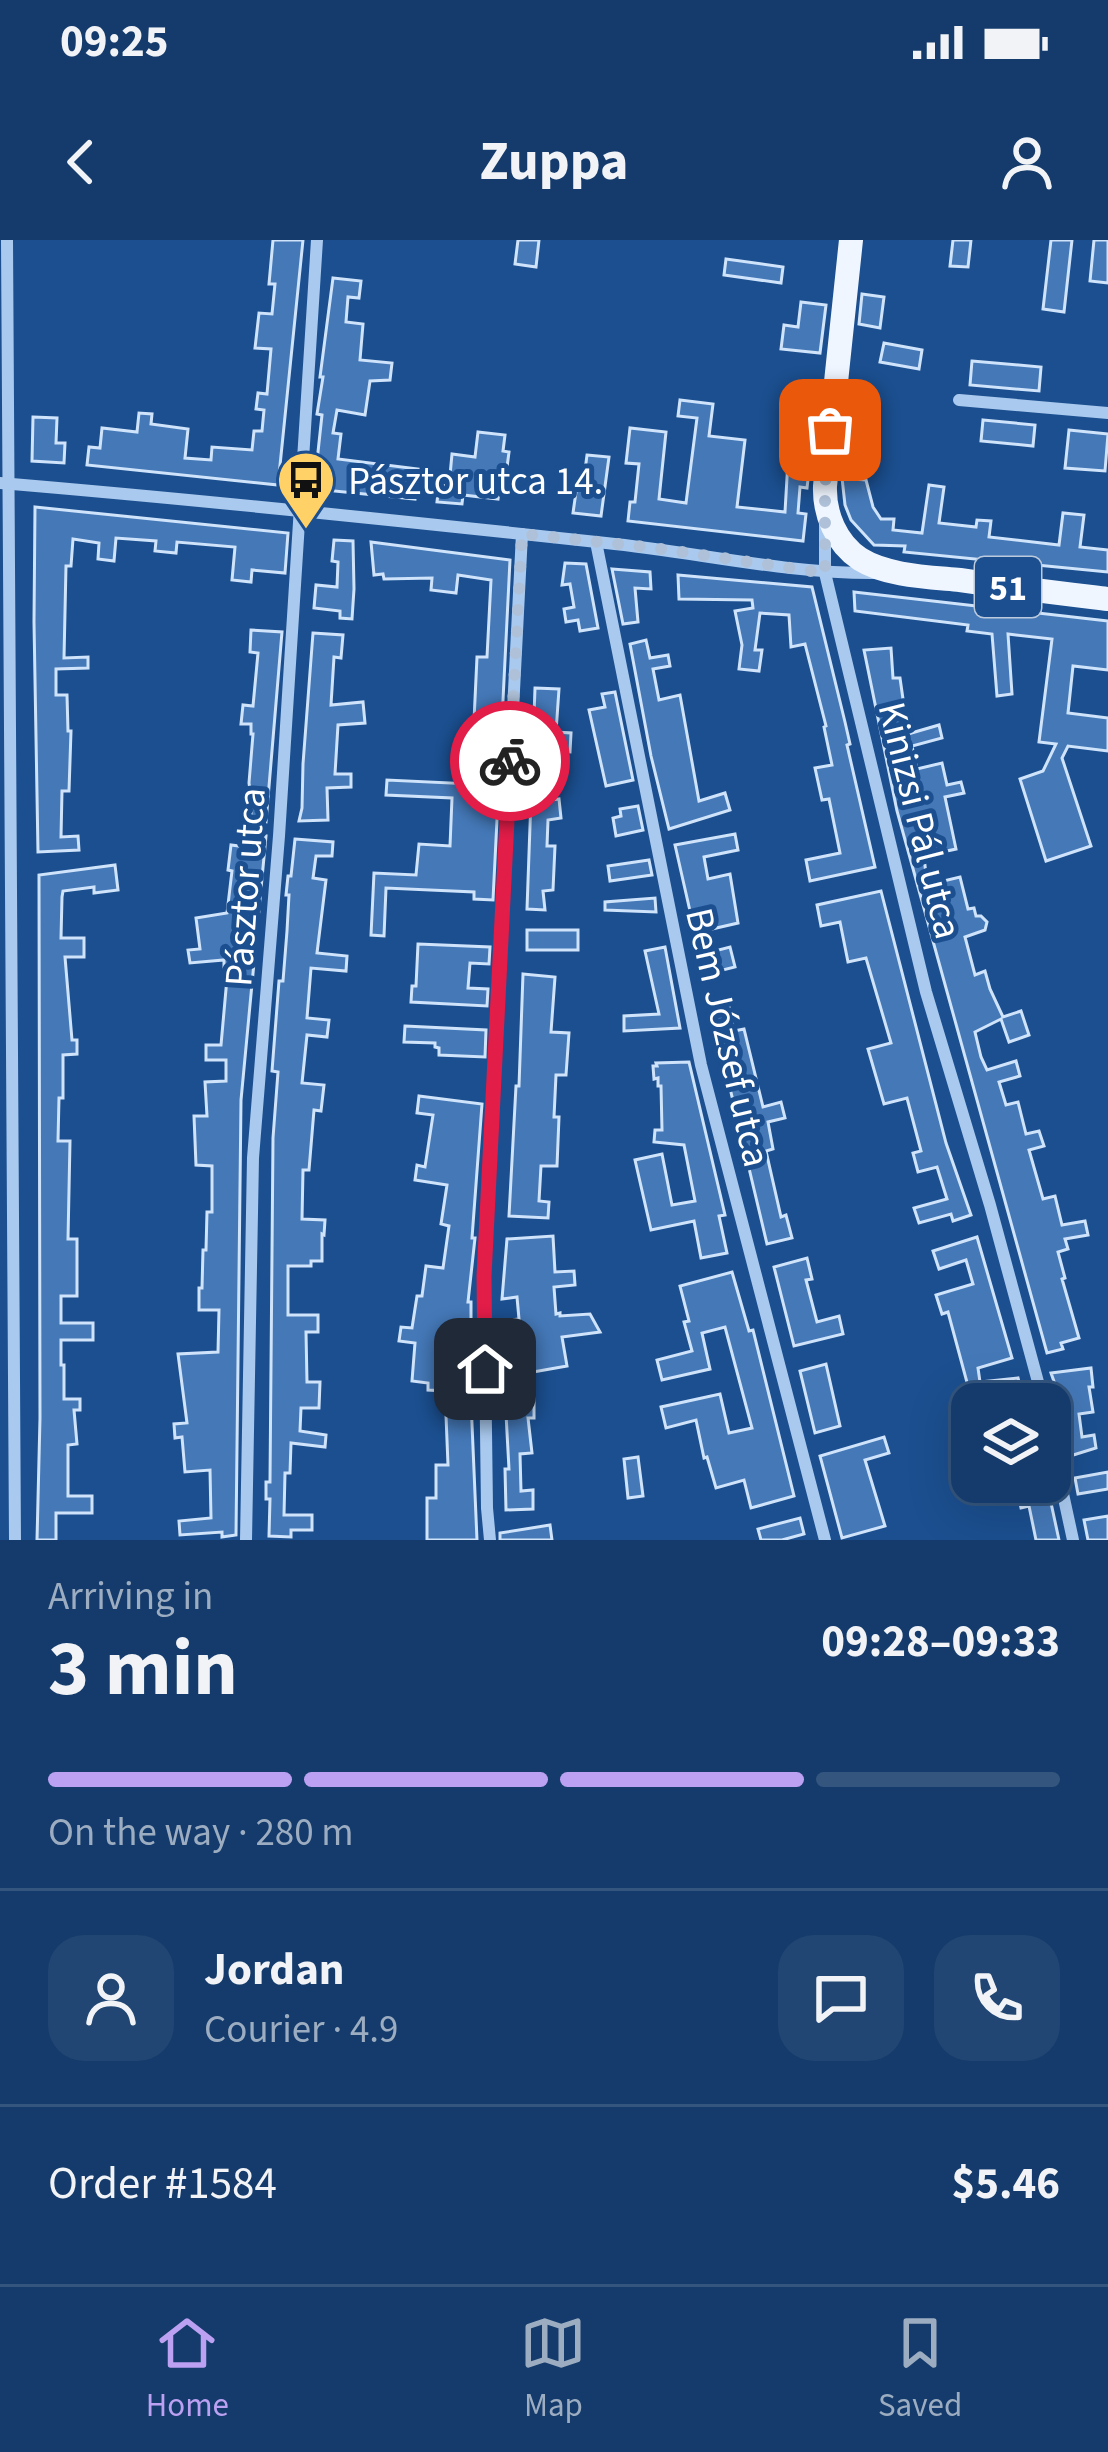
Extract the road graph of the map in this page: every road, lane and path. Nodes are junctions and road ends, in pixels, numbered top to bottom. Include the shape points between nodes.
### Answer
1 (7, 240) edge
2 (317, 240) edge
3 (851, 240) edge
4 (959, 400) dead end
5 (1108, 413) edge
6 (5, 483) edge
7 (824, 502) junction
8 (298, 509) junction
9 (522, 534) junction
10 (596, 542) junction
11 (825, 573) junction
12 (908, 573) junction
13 (1108, 599) edge
14 (7, 1014) edge
15 (7, 1193) edge
16 (7, 1361) edge
17 (1037, 1383) edge
18 (1065, 1503) edge
19 (10, 1539) edge
20 (246, 1540) edge
21 (490, 1540) edge
22 (825, 1540) edge
23 (1073, 1540) edge

1 - 6 street
2 - 8 street, Pásztor utca
3 - 7 main road, Kinizsi Pál utca
4 - 5 street
6 - 8 street
6 - 14 street
7 - 11 street, Kinizsi Pál utca
7 - 12 main road, 51 via 834,530 860,559
8 - 9 street
8 - 20 street, Pásztor utca via 253,1158
9 - 10 street
9 - 21 street via 484,1276
10 - 11 street
10 - 22 street, Bem József utca via 701,1065
11 - 12 street
11 - 17 street, Kinizsi Pál utca via 926,992
12 - 13 main road, 51
14 - 15 street
15 - 16 street
16 - 19 street
18 - 23 street

